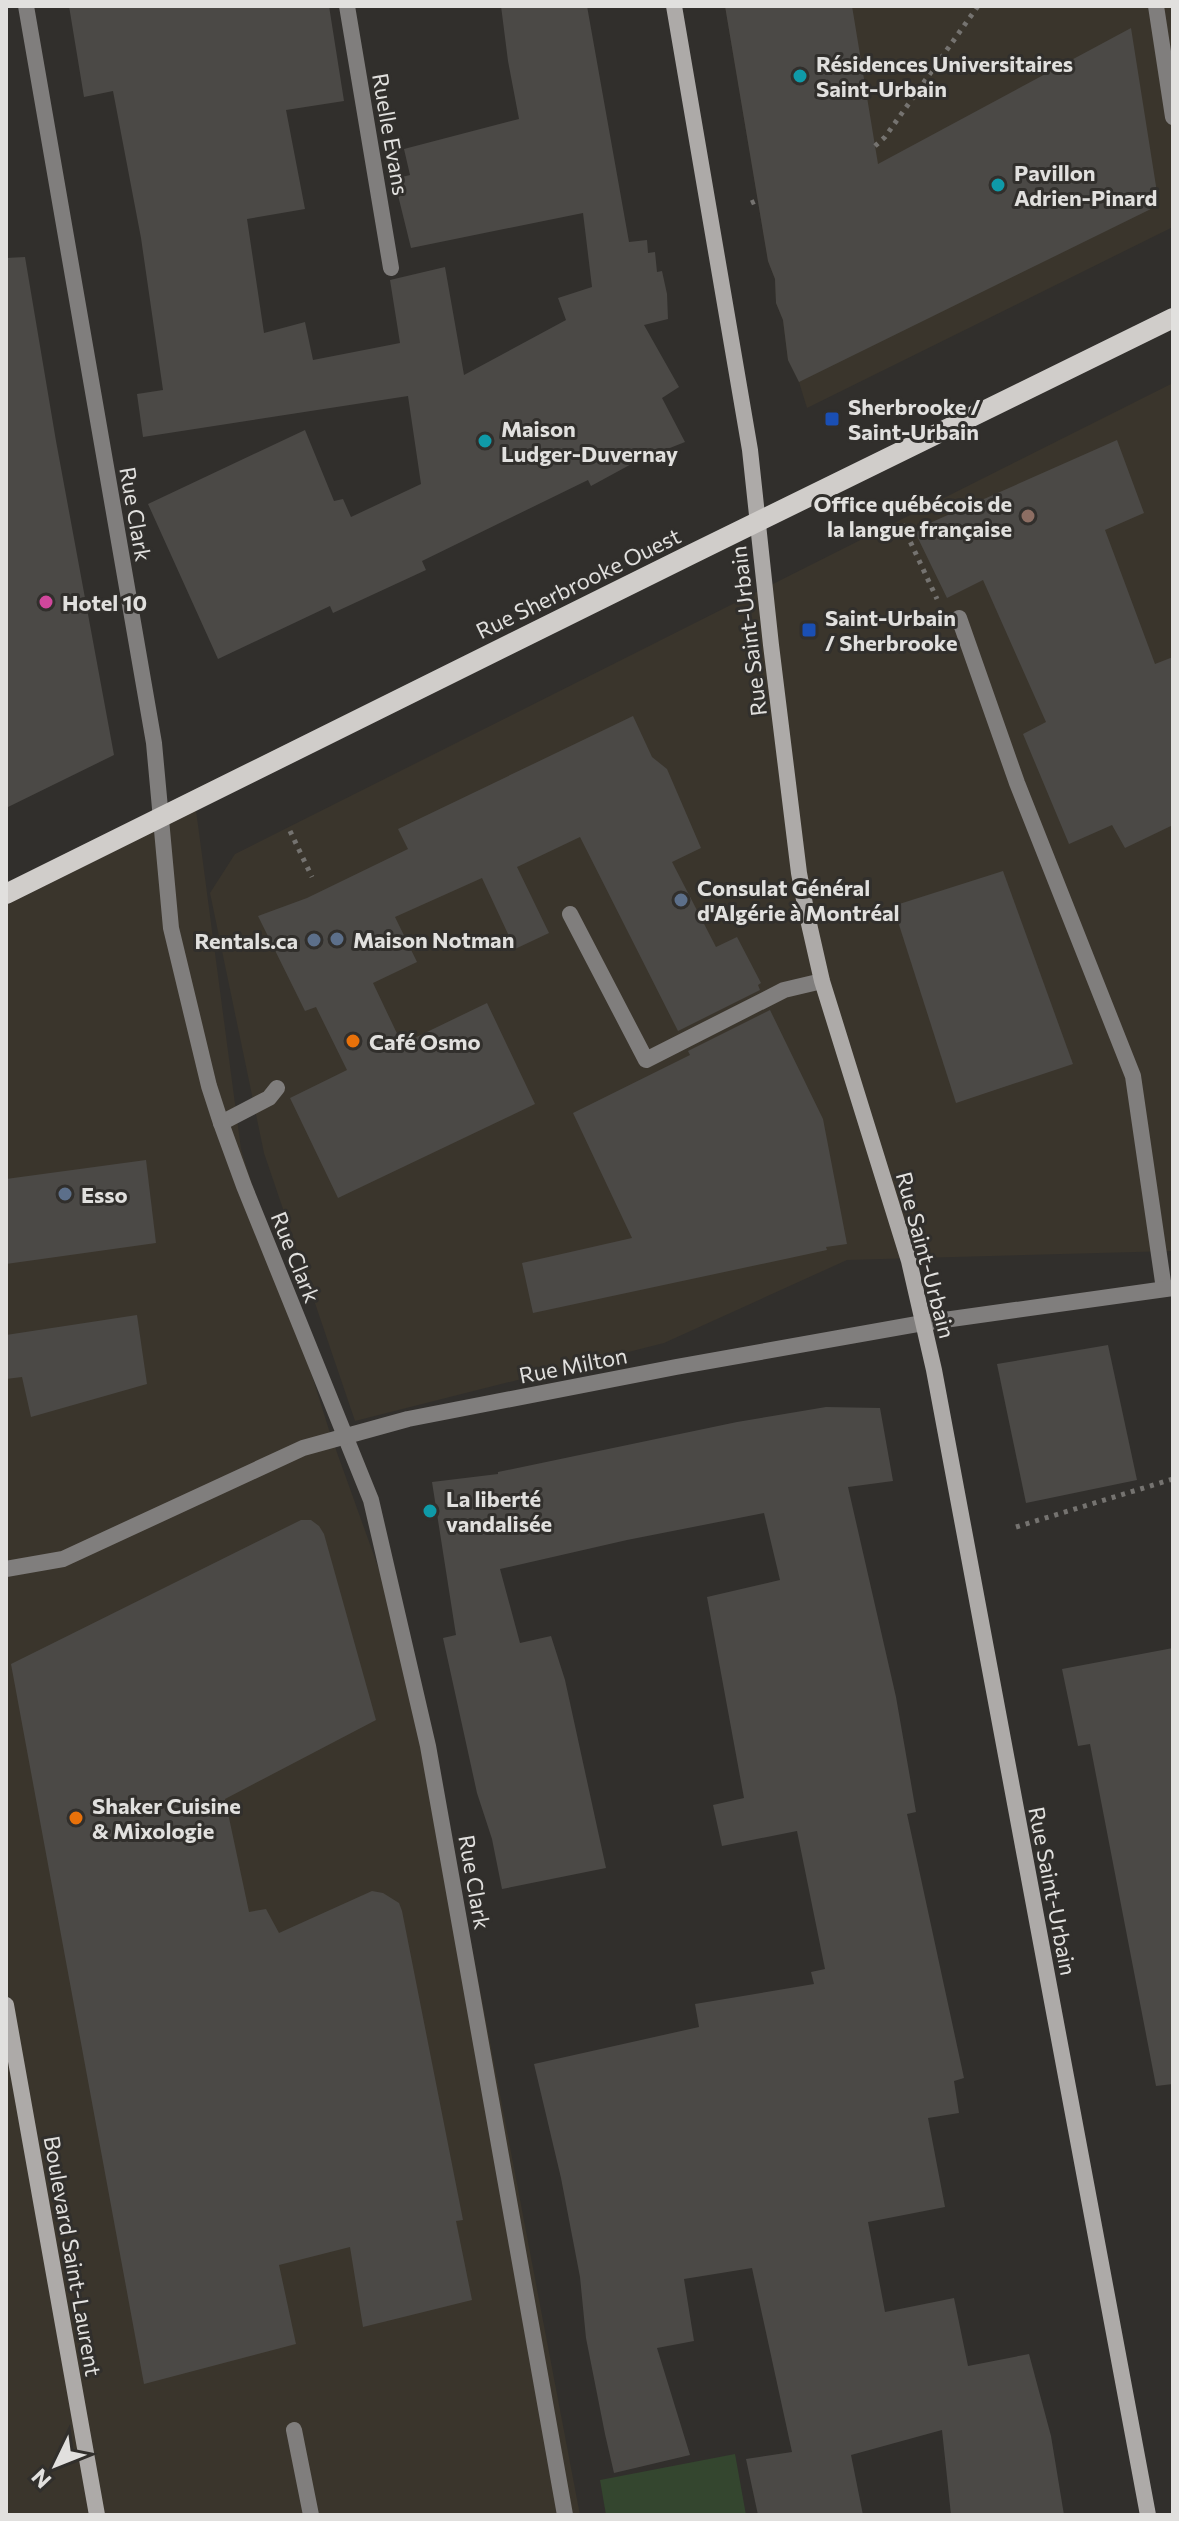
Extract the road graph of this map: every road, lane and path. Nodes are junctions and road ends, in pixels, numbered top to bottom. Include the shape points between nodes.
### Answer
1 (26, 6) edge
2 (347, 6) edge
3 (674, 6) edge
4 (978, 6) edge
5 (1156, 6) edge
6 (1173, 117) edge
7 (875, 146) dead end
8 (391, 268) dead end
9 (1173, 318) edge
10 (757, 522) junction
11 (902, 524) dead end
12 (937, 600) dead end
13 (959, 618) dead end
14 (160, 818) junction
15 (290, 831) dead end
16 (312, 877) dead end
17 (6, 894) edge
18 (570, 914) dead end
19 (822, 981) junction
20 (277, 1088) dead end
21 (221, 1123) junction
22 (1168, 1288) edge
23 (923, 1323) junction
24 (346, 1436) junction
25 (1173, 1479) edge
26 (1016, 1527) dead end
27 (6, 1569) edge
28 (6, 2005) edge
29 (294, 2430) dead end
30 (97, 2515) edge
31 (311, 2515) edge
32 (565, 2515) edge
33 (1148, 2515) edge

1 - 14 street, Rue Clark via 154,743
2 - 8 street, Ruelle Evans
3 - 10 main road, Rue Saint-Urbain via 750,450
4 - 7 path
5 - 6 street
9 - 10 main road, Rue Sherbrooke Ouest
10 - 14 main road, Rue Sherbrooke Ouest
10 - 19 main road, Rue Saint-Urbain via 799,873
11 - 12 path
13 - 22 street via 1017,783 1133,1076
14 - 17 main road, Rue Sherbrooke Ouest
14 - 21 street, Rue Clark via 171,928
15 - 16 path
18 - 19 street via 646,1060 784,990
19 - 23 main road, Rue Saint-Urbain via 909,1261
20 - 21 street via 269,1098
21 - 24 street, Rue Clark
22 - 23 street, Rue Milton
23 - 24 street, Rue Milton via 438,1413
23 - 33 main road, Rue Saint-Urbain
24 - 27 street, Rue Milton via 303,1448 63,1559
24 - 32 street, Rue Clark via 371,1500 428,1746
25 - 26 path
28 - 30 main road, Boulevard Saint-Laurent
29 - 31 street

